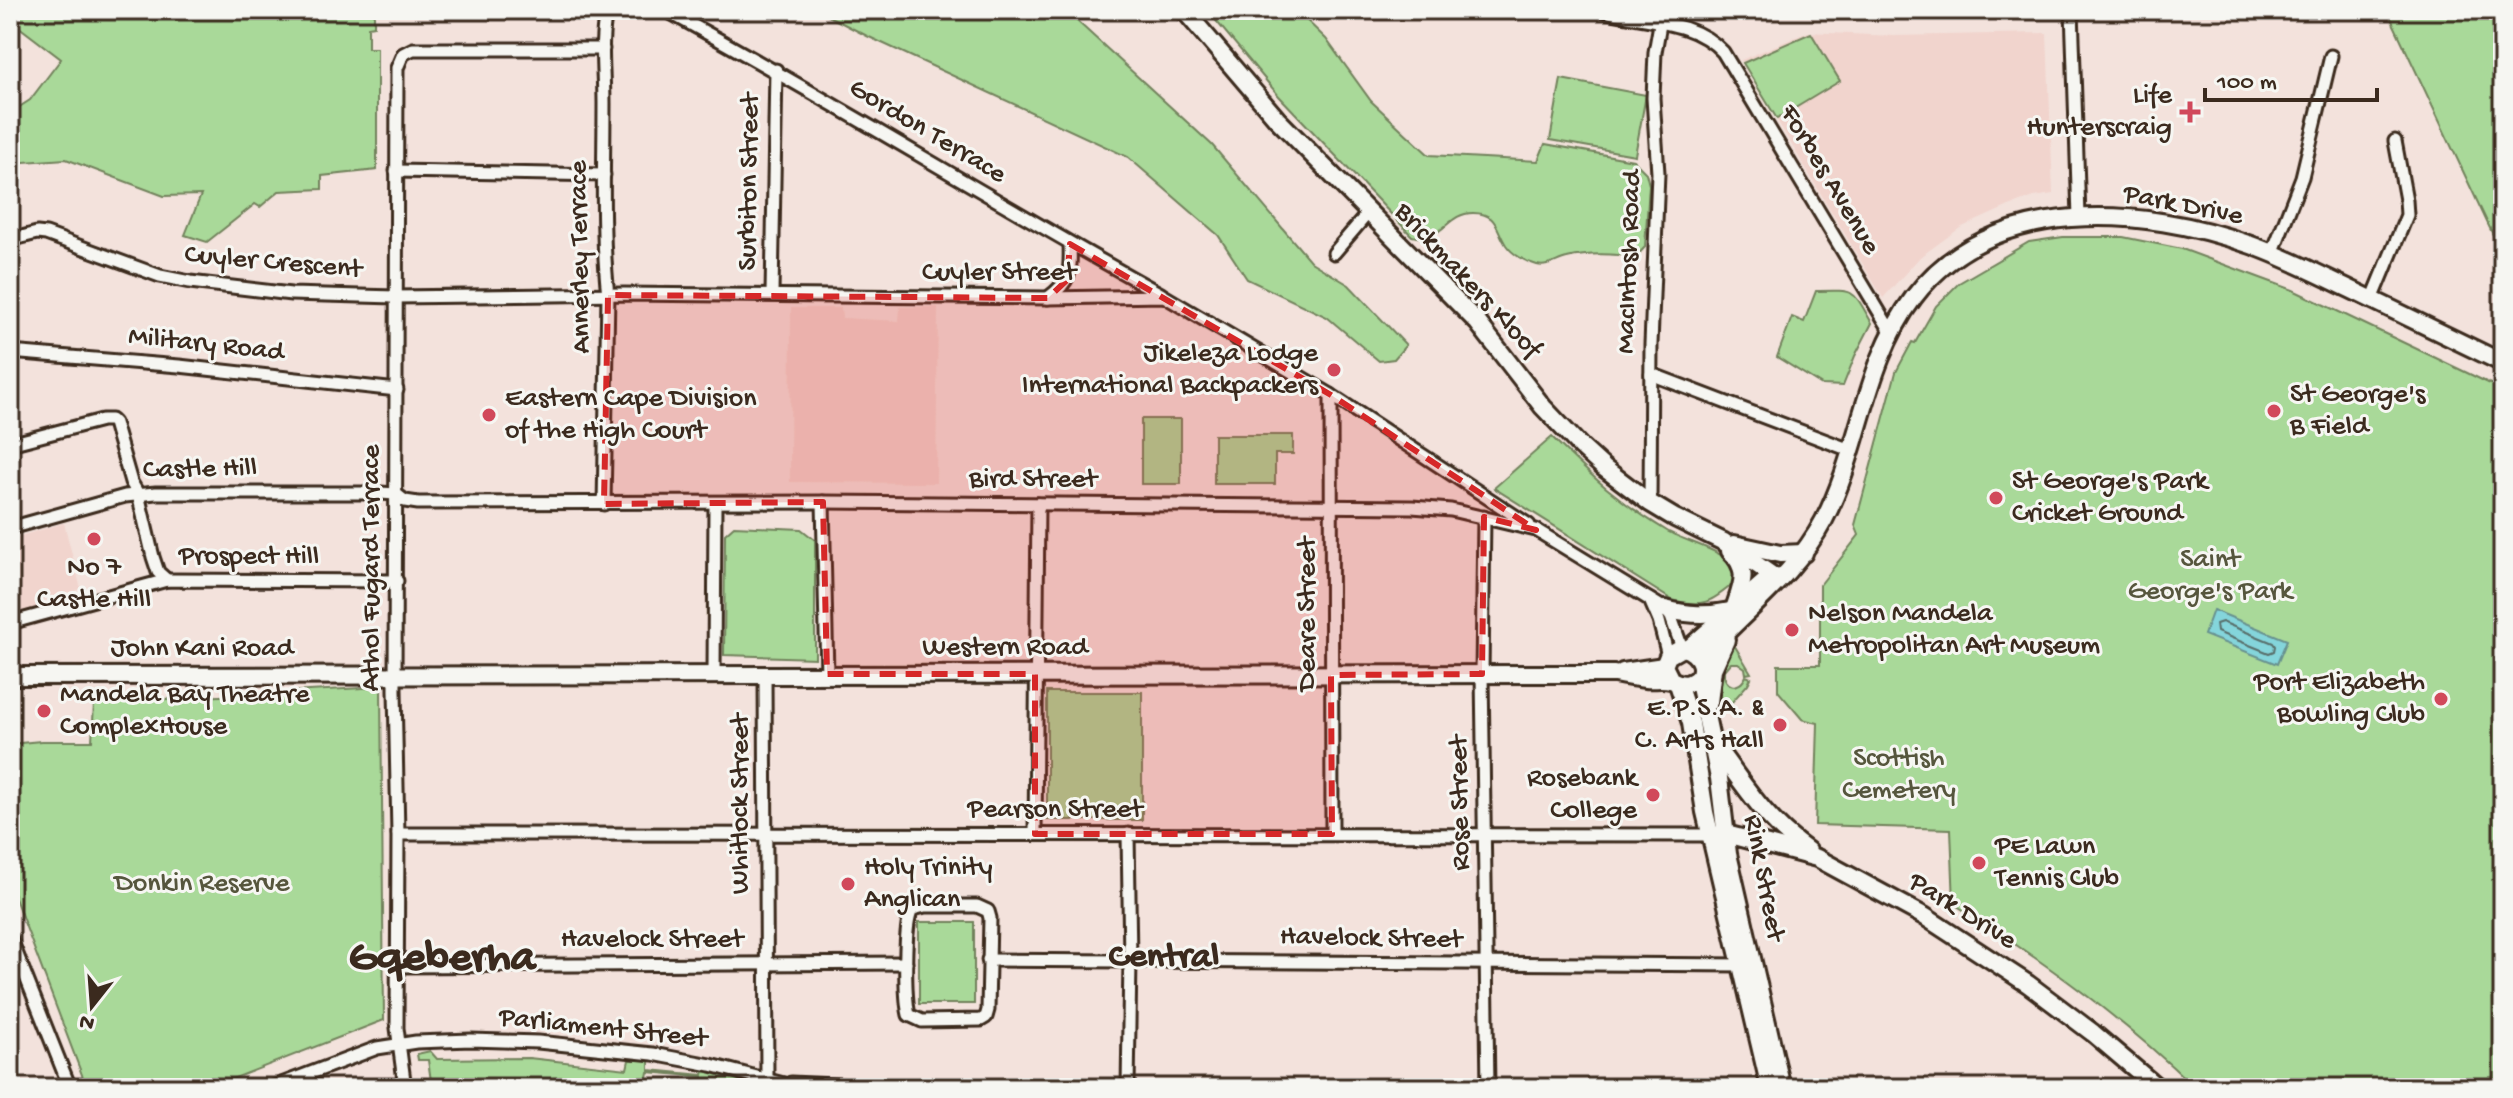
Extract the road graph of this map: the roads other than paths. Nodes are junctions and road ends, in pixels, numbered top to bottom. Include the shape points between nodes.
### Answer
1 (607, 10) edge
2 (665, 10) edge
3 (1184, 10) edge
4 (1601, 10) edge
5 (2072, 10) edge
6 (1660, 24) junction
7 (603, 49) junction
8 (2331, 56) dead end
9 (776, 70) junction
10 (2395, 141) dead end
11 (396, 171) junction
12 (604, 175) junction
13 (1368, 213) junction
14 (2079, 217) junction
15 (10, 240) edge
16 (1070, 244) junction
17 (1334, 253) dead end
18 (2272, 254) junction
19 (772, 294) junction
20 (608, 295) junction
21 (1164, 296) junction
22 (395, 297) junction
23 (1048, 298) junction
24 (2372, 300) junction
25 (1892, 333) junction
26 (10, 352) edge
27 (2503, 363) edge
28 (1651, 374) junction
29 (397, 390) junction
30 (1331, 395) junction
31 (10, 444) edge
32 (1850, 450) junction
33 (138, 494) junction
34 (396, 494) junction
35 (823, 502) junction
36 (1650, 503) junction
37 (604, 504) junction
38 (715, 504) junction
39 (1038, 504) junction
40 (1333, 506) junction
41 (1484, 517) junction
42 (10, 528) edge
43 (1536, 530) junction
44 (1706, 533) junction
45 (1724, 542) junction
46 (1804, 553) junction
47 (1780, 575) junction
48 (167, 580) junction
49 (397, 581) junction
50 (1650, 599) junction
51 (1665, 609) junction
52 (1733, 615) junction
53 (10, 623) edge
54 (1681, 665) junction
55 (714, 674) junction
56 (765, 674) junction
57 (827, 674) junction
58 (1035, 674) junction
59 (1482, 674) junction
60 (1614, 674) junction
61 (395, 675) junction
62 (1331, 675) junction
63 (10, 676) edge
64 (1641, 679) junction
65 (1691, 723) junction
66 (1711, 735) junction
67 (398, 834) junction
68 (765, 834) junction
69 (1035, 834) junction
70 (1128, 834) junction
71 (1332, 834) junction
72 (1486, 835) junction
73 (1719, 835) junction
74 (1817, 858) junction
75 (10, 937) edge
76 (988, 960) junction
77 (1130, 960) junction
78 (906, 963) junction
79 (1488, 964) junction
80 (765, 965) junction
81 (1748, 965) junction
82 (398, 966) junction
83 (398, 1044) junction
84 (767, 1078) junction
85 (786, 1083) junction
86 (70, 1088) edge
87 (271, 1088) edge
88 (405, 1088) edge
89 (799, 1088) edge
90 (900, 1088) edge
91 (1128, 1088) edge
92 (1488, 1088) edge
93 (1778, 1088) edge
94 (2158, 1088) edge

1 - 7 street, Annerley Terrace
2 - 9 street, Gordon Terrace
3 - 13 street, Brickmakers Kloof via 1277,119
4 - 6 street
5 - 14 street
6 - 25 street, Forbes Avenue via 1688,28 1723,52
6 - 28 street, MacIntosh Road via 1653,98 1658,173
7 - 11 street, Athol Fugard Terrace via 407,51 397,68
7 - 12 street, Annerley Terrace
8 - 18 street via 2302,177
9 - 16 street, Gordon Terrace
9 - 19 street, Surbiton Street
10 - 24 street via 2407,215
11 - 12 street
11 - 22 street, Athol Fugard Terrace
12 - 20 street, Annerley Terrace
13 - 17 street
13 - 36 street, Brickmakers Kloof via 1478,323 1581,447
14 - 18 street, Park Drive via 2195,228
14 - 25 street, Park Drive via 2025,225 1959,256 1914,296
15 - 22 street, Cuyler Crescent via 52,235 190,282 291,294
16 - 21 street, Gordon Terrace
16 - 23 street via 1067,280
18 - 24 street, Park Drive
19 - 20 street, Cuyler Street
19 - 23 street, Cuyler Street
20 - 22 street, Cuyler Street
20 - 37 street, Annerley Terrace
21 - 23 street, Cuyler Street
21 - 30 street
22 - 29 street, Athol Fugard Terrace
24 - 27 street, Park Drive
25 - 32 street, Park Drive
26 - 29 street, Military Road
28 - 32 street
28 - 36 street, MacIntosh Road
29 - 34 street, Athol Fugard Terrace
30 - 40 street, Deare Street
30 - 43 street
31 - 33 street via 111,420
32 - 46 street, Park Drive via 1825,518
33 - 34 street, Castle Hill
33 - 42 street, Castle Hill
33 - 48 street via 158,572
34 - 37 street, Bird Street via 418,503
34 - 49 street, Athol Fugard Terrace
35 - 38 street, Bird Street
35 - 39 street, Bird Street
35 - 57 street
36 - 44 street, Brickmakers Kloof
37 - 38 street, Bird Street
38 - 55 street
39 - 40 street, Bird Street
39 - 58 street
40 - 41 street, Bird Street via 1412,507
40 - 62 street, Deare Street
41 - 43 street, Bird Street
41 - 59 street, Rose Street
43 - 50 street, Bird Street
44 - 45 street, Brickmakers Kloof
44 - 52 street via 1732,552 1742,567
45 - 46 street via 1780,554
45 - 47 street, Brickmakers Kloof
46 - 47 street, Park Drive
47 - 52 street, Park Drive
48 - 49 street, Prospect Hill
48 - 53 street, Prospect Hill
49 - 61 street, Athol Fugard Terrace
50 - 51 street, Bird Street
50 - 54 street
51 - 52 street
51 - 54 street
52 - 54 street, Park Drive
52 - 66 street via 1710,685
54 - 60 street, Western Road
54 - 64 street, Western Road
54 - 65 street, Rink Street
54 - 66 street, Rink Street
55 - 56 street, Western Road
55 - 61 street, Western Road
56 - 57 street, Western Road
56 - 68 street, Whitlock Street
57 - 58 street, Western Road
58 - 62 street, Western Road
58 - 69 street
59 - 60 street, Western Road
59 - 62 street, Western Road
59 - 72 street, Rose Street
60 - 64 street, Western Road
61 - 63 street, John Kani Road
61 - 67 street, Athol Fugard Terrace
62 - 71 street, Deare Street
64 - 65 street via 1667,693
65 - 73 street, Rink Street via 1705,812
66 - 73 street, Rink Street
66 - 74 street via 1758,807
67 - 68 street, Pearson Street
67 - 82 street, Athol Fugard Terrace
68 - 69 street, Pearson Street
68 - 80 street, Whitlock Street
69 - 70 street, Pearson Street
70 - 71 street, Pearson Street
70 - 77 street
71 - 72 street, Pearson Street
72 - 73 street, Pearson Street
72 - 79 street, Rose Street
73 - 74 street, Park Drive
73 - 81 street, Rink Street via 1728,854
74 - 94 street, Park Drive via 1924,916 2028,984
75 - 86 street
76 - 77 street, Havelock Street
76 - 78 street via 988,911 977,906 925,906 909,914
76 - 78 street via 987,1014 975,1022 912,1018
77 - 79 street, Havelock Street
77 - 91 street
78 - 80 street, Havelock Street
79 - 81 street, Havelock Street
79 - 92 street, Rose Street
80 - 82 street, Havelock Street
80 - 84 street, Whitlock Street
81 - 93 street, Rink Street
82 - 83 street, Athol Fugard Terrace
83 - 84 street, Parliament Street via 471,1040 567,1045 653,1054
83 - 87 street, Parliament Street
83 - 88 street, Athol Fugard Terrace
84 - 85 street, Parliament Street
85 - 89 street, Parliament Street
85 - 90 street

